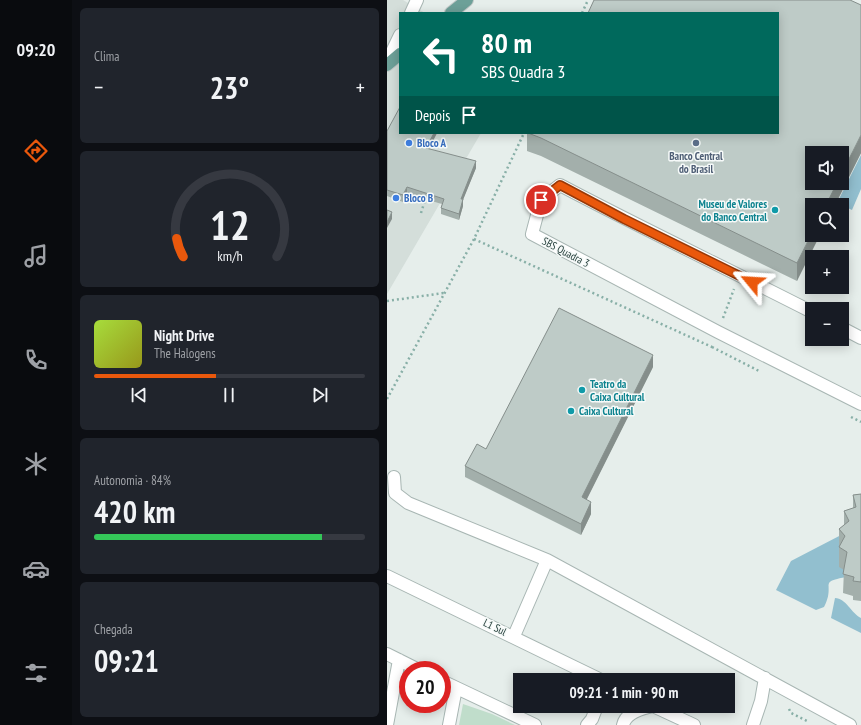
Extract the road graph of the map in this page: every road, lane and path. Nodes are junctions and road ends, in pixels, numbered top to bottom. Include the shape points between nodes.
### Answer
1 (417, 0) edge
2 (467, 0) edge
3 (588, 0) edge
4 (411, 12) edge
5 (452, 12) edge
6 (582, 12) edge
7 (399, 38) edge
8 (399, 55) edge
9 (387, 64) edge
10 (524, 134) edge
11 (428, 191) edge
12 (421, 213) dead end
13 (474, 239) junction
14 (445, 293) junction
15 (733, 294) dead end
16 (387, 301) edge
17 (805, 308) edge
18 (718, 332) junction
19 (849, 332) edge
20 (861, 338) edge
21 (387, 399) edge
22 (861, 404) edge
23 (394, 477) dead end
24 (547, 560) junction
25 (387, 576) edge
26 (514, 636) junction
27 (387, 654) edge
28 (399, 660) joint
29 (583, 673) edge
30 (765, 678) junction
31 (451, 686) edge
32 (456, 688) junction
33 (788, 707) dead end
34 (594, 713) edge
35 (633, 713) edge
36 (668, 713) edge
37 (815, 724) edge
38 (387, 725) edge
39 (449, 725) edge
40 (535, 725) edge
41 (587, 725) edge
42 (623, 725) edge
43 (694, 725) edge
44 (753, 725) edge
45 (850, 725) edge

1 - 4 street
2 - 5 main road
3 - 6 path
7 - 9 street
8 - 9 main road
10 - 13 path
11 - 12 path
13 - 14 path
13 - 18 path via 712,347
14 - 16 path
14 - 21 path
15 - 18 path
17 - 18 street, SBS Quadra 3 via 560,185 541,200 532,234
18 - 22 street, SBS Quadra 3
19 - 20 street
23 - 24 street via 395,493 408,503
24 - 26 street
24 - 30 street
25 - 26 street, L1 Sul
26 - 29 street, L1 Sul
27 - 28 street
28 - 38 street
30 - 44 street
30 - 45 street
31 - 32 street
32 - 39 street
32 - 40 street
33 - 37 path via 791,713
34 - 41 street
35 - 42 street
36 - 43 street

